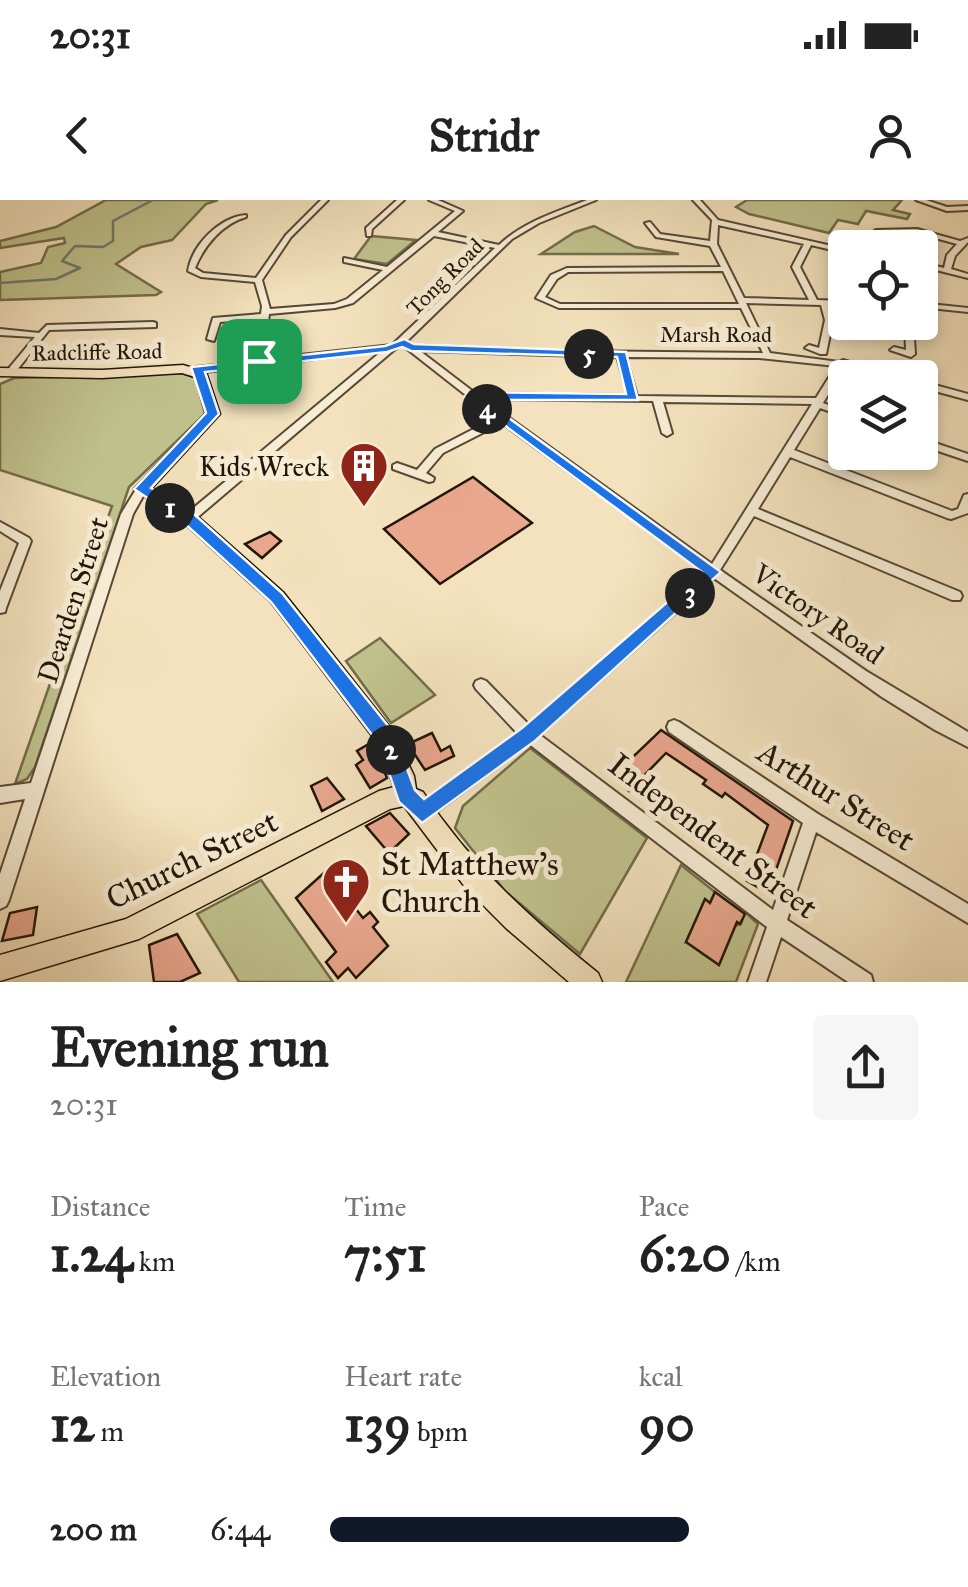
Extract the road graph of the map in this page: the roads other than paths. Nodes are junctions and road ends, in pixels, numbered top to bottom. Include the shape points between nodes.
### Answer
1 (325, 200) edge
2 (400, 200) edge
3 (432, 200) edge
4 (594, 200) edge
5 (696, 200) edge
6 (918, 200) edge
7 (968, 208) edge
8 (244, 216) dead end
9 (898, 219) dead end
10 (716, 222) junction
11 (638, 227) dead end
12 (913, 230) edge
13 (432, 233) junction
14 (368, 235) dead end
15 (938, 236) edge
16 (713, 244) junction
17 (808, 244) junction
18 (828, 247) edge
19 (498, 248) junction
20 (358, 249) dead end
21 (938, 267) edge
22 (388, 269) junction
23 (725, 269) junction
24 (947, 269) junction
25 (968, 276) edge
26 (258, 280) junction
27 (819, 301) junction
28 (828, 301) edge
29 (742, 303) junction
30 (938, 307) edge
31 (968, 310) edge
32 (265, 314) junction
33 (208, 316) dead end
34 (219, 319) junction
35 (153, 325) dead end
36 (0, 332) edge
37 (37, 334) junction
38 (211, 339) dead end
39 (910, 340) edge
40 (407, 345) junction
41 (392, 348) junction
42 (806, 348) dead end
43 (894, 350) dead end
44 (767, 352) junction
45 (622, 354) junction
46 (259, 361) junction
47 (828, 361) edge
48 (196, 370) junction
49 (5, 374) edge
50 (828, 386) edge
51 (938, 389) edge
52 (471, 396) junction
53 (968, 397) edge
54 (634, 398) junction
55 (657, 398) junction
56 (818, 402) junction
57 (828, 406) edge
58 (500, 419) junction
59 (667, 434) dead end
60 (938, 447) edge
61 (788, 452) junction
62 (968, 458) edge
63 (396, 467) dead end
64 (142, 489) junction
65 (968, 498) edge
66 (752, 511) junction
67 (188, 518) junction
68 (0, 526) edge
69 (713, 572) junction
70 (956, 596) dead end
71 (0, 608) edge
72 (481, 685) dead end
73 (674, 727) dead end
74 (528, 735) junction
75 (968, 740) edge
76 (36, 790) junction
77 (0, 795) edge
78 (414, 804) junction
79 (812, 820) junction
80 (0, 900) edge
81 (968, 914) edge
82 (778, 925) junction
83 (0, 968) edge
84 (589, 982) edge
85 (758, 982) edge
86 (864, 982) edge

1 - 26 street
2 - 14 street
3 - 13 street via 460,209
4 - 19 street, Tong Road via 537,222
5 - 10 street
6 - 7 street
8 - 26 street via 230,219 191,269
9 - 12 street
10 - 16 street
10 - 17 street
11 - 16 street via 649,225 663,238
13 - 19 street
13 - 22 street
15 - 24 street via 963,242
16 - 23 street
17 - 18 street
17 - 27 street via 796,267
19 - 40 street, Tong Road
20 - 22 street via 346,262
21 - 24 street
22 - 32 street via 344,304
23 - 29 street
23 - 29 street via 572,270 556,275 540,298 559,306
24 - 25 street
26 - 32 street
27 - 28 street
27 - 29 street
27 - 42 street via 829,320 824,352
29 - 44 street
30 - 31 street
32 - 34 street
32 - 46 street
33 - 34 street
34 - 38 street
35 - 37 street via 54,326
36 - 37 street
37 - 49 street
39 - 43 street via 911,354
40 - 41 street, Tong Road
40 - 45 street, Marsh Road
40 - 52 street, Victory Road
41 - 46 street, Tong Road
41 - 67 street
44 - 45 street, Marsh Road
44 - 47 street, Marsh Road
45 - 54 street
46 - 48 street, Tong Road
48 - 49 main road, Radcliffe Road
48 - 64 main road via 213,414
50 - 56 street
51 - 53 street
52 - 54 street
52 - 58 street, Victory Road
54 - 55 street
55 - 56 street
55 - 59 street
56 - 57 street
56 - 61 street
58 - 63 street via 439,451 425,476
58 - 69 street, Victory Road
60 - 62 street
61 - 65 street via 951,515 961,514
61 - 66 street
64 - 67 main road
64 - 76 street, Dearden Street via 127,514
66 - 69 street
66 - 70 street
67 - 78 main road via 276,597 360,701 386,738
68 - 71 street via 25,541
69 - 74 street
69 - 75 street, Victory Road via 886,692
72 - 74 street, Independent Street
73 - 79 street, Arthur Street
74 - 78 street
74 - 82 street, Independent Street
76 - 77 street
76 - 80 street, Dearden Street
78 - 83 main road, Church Street via 386,799 130,930
78 - 84 main road via 493,904
79 - 81 street, Arthur Street
79 - 82 street
82 - 85 street
82 - 86 street, Independent Street

